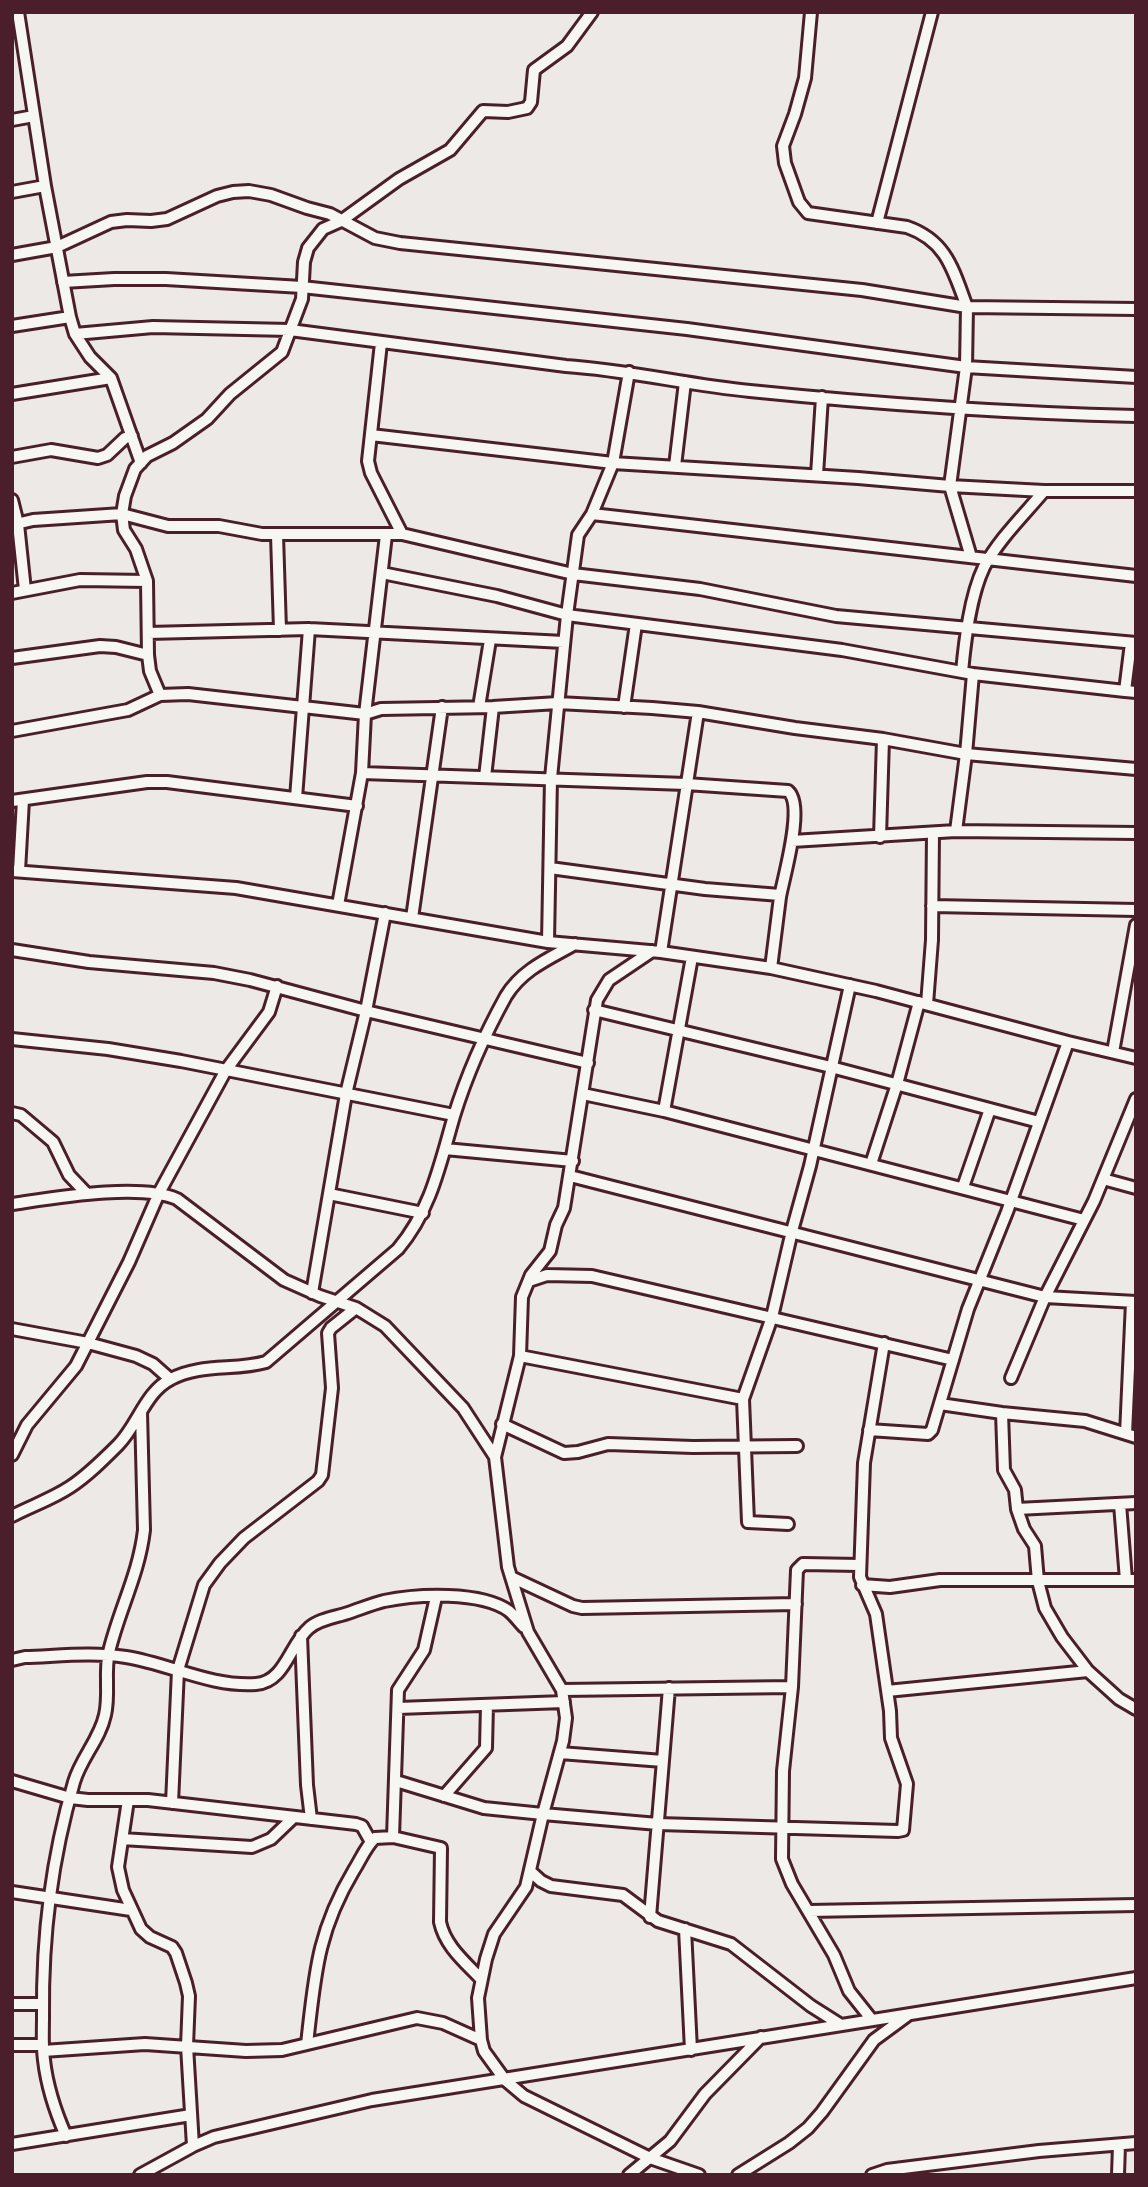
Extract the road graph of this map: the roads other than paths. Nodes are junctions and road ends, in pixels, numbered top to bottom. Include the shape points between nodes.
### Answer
1 (18, 12) edge
2 (592, 12) edge
3 (811, 12) edge
4 (932, 12) edge
5 (25, 51) junction
6 (12, 53) edge
7 (34, 116) junction
8 (12, 120) edge
9 (45, 186) junction
10 (12, 192) edge
11 (341, 221) junction
12 (877, 223) junction
13 (57, 247) junction
14 (12, 255) edge
15 (63, 282) junction
16 (302, 287) junction
17 (967, 307) junction
18 (1136, 309) edge
19 (70, 317) junction
20 (12, 326) edge
21 (290, 330) junction
22 (75, 334) junction
23 (381, 343) junction
24 (966, 367) junction
25 (629, 372) junction
26 (1136, 377) edge
27 (111, 378) junction
28 (685, 382) junction
29 (12, 394) edge
30 (822, 397) junction
31 (959, 408) junction
32 (1136, 416) edge
33 (371, 435) junction
34 (132, 436) junction
35 (12, 457) edge
36 (141, 463) junction
37 (612, 463) junction
38 (675, 466) junction
39 (817, 475) junction
40 (950, 486) junction
41 (1044, 491) junction
42 (1136, 491) edge
43 (12, 500) edge
44 (122, 514) junction
45 (593, 514) junction
46 (15, 525) edge
47 (402, 534) junction
48 (277, 535) junction
49 (386, 535) junction
50 (971, 557) junction
51 (989, 559) junction
52 (382, 573) junction
53 (573, 574) junction
54 (1136, 576) edge
55 (147, 581) junction
56 (25, 590) junction
57 (12, 593) edge
58 (567, 615) junction
59 (636, 624) junction
60 (967, 628) junction
61 (309, 629) junction
62 (280, 630) junction
63 (148, 633) junction
64 (375, 633) junction
65 (490, 640) junction
66 (564, 642) junction
67 (1133, 643) edge
68 (148, 655) junction
69 (12, 659) edge
70 (968, 673) junction
71 (1130, 691) edge
72 (160, 695) junction
73 (558, 703) junction
74 (624, 706) junction
75 (442, 707) junction
76 (479, 707) junction
77 (493, 707) junction
78 (303, 708) junction
79 (698, 712) junction
80 (365, 714) junction
81 (12, 731) edge
82 (883, 739) junction
83 (966, 754) junction
84 (1136, 769) edge
85 (362, 773) junction
86 (432, 775) junction
87 (485, 777) junction
88 (551, 778) junction
89 (686, 784) junction
90 (296, 798) junction
91 (18, 801) edge
92 (356, 806) junction
93 (956, 831) junction
94 (933, 832) junction
95 (1136, 833) edge
96 (880, 837) junction
97 (792, 841) junction
98 (550, 867) junction
99 (16, 871) edge
100 (670, 884) junction
101 (780, 895) junction
102 (338, 905) junction
103 (932, 906) junction
104 (1136, 910) edge
105 (385, 913) junction
106 (412, 918) junction
107 (1136, 925) edge
108 (548, 942) junction
109 (575, 944) junction
110 (12, 950) edge
111 (656, 952) junction
112 (692, 957) junction
113 (771, 968) junction
114 (849, 985) junction
115 (277, 986) junction
116 (1122, 999) junction
117 (1136, 999) edge
118 (923, 1003) junction
119 (594, 1010) junction
120 (366, 1011) junction
121 (679, 1031) junction
122 (485, 1038) junction
123 (12, 1039) edge
124 (1068, 1042) junction
125 (1113, 1052) junction
126 (1136, 1058) edge
127 (587, 1063) junction
128 (831, 1067) junction
129 (226, 1070) junction
130 (897, 1084) junction
131 (346, 1094) junction
132 (583, 1094) junction
133 (1136, 1099) edge
134 (990, 1109) junction
135 (664, 1111) junction
136 (12, 1112) edge
137 (454, 1115) junction
138 (1039, 1122) junction
139 (445, 1149) junction
140 (813, 1149) junction
141 (573, 1161) junction
142 (871, 1164) junction
143 (570, 1176) junction
144 (1103, 1179) junction
145 (963, 1187) junction
146 (1136, 1188) edge
147 (159, 1193) junction
148 (87, 1194) junction
149 (329, 1194) junction
150 (1011, 1199) junction
151 (12, 1204) edge
152 (423, 1213) junction
153 (1084, 1220) junction
154 (792, 1231) junction
155 (979, 1279) junction
156 (529, 1281) junction
157 (312, 1293) junction
158 (1045, 1297) junction
159 (336, 1301) junction
160 (1134, 1302) edge
161 (356, 1308) junction
162 (772, 1317) junction
163 (12, 1329) edge
164 (88, 1343) junction
165 (884, 1343) junction
166 (520, 1356) junction
167 (953, 1360) junction
168 (1011, 1378) dead end
169 (170, 1379) junction
170 (743, 1399) junction
171 (940, 1404) junction
172 (141, 1412) junction
173 (1002, 1413) junction
174 (502, 1424) junction
175 (869, 1430) junction
176 (1131, 1436) edge
177 (797, 1446) dead end
178 (745, 1447) junction
179 (12, 1455) edge
180 (495, 1457) junction
181 (1136, 1503) edge
182 (1120, 1504) junction
183 (1017, 1509) junction
184 (12, 1516) edge
185 (788, 1524) dead end
186 (859, 1565) junction
187 (511, 1577) junction
188 (1131, 1580) edge
189 (1038, 1581) junction
190 (862, 1586) junction
191 (436, 1597) junction
192 (796, 1604) junction
193 (528, 1632) junction
194 (301, 1636) junction
195 (108, 1655) junction
196 (12, 1660) edge
197 (178, 1670) junction
198 (1088, 1671) junction
199 (792, 1687) junction
200 (669, 1688) junction
201 (887, 1691) junction
202 (563, 1696) junction
203 (486, 1705) junction
204 (398, 1708) junction
205 (1136, 1709) edge
206 (559, 1753) junction
207 (663, 1761) junction
208 (12, 1781) edge
209 (396, 1781) junction
210 (444, 1796) junction
211 (70, 1798) junction
212 (128, 1800) junction
213 (172, 1803) junction
214 (543, 1814) junction
215 (294, 1817) junction
216 (311, 1819) junction
217 (658, 1824) junction
218 (781, 1827) junction
219 (393, 1837) junction
220 (122, 1839) junction
221 (372, 1842) junction
222 (530, 1871) junction
223 (12, 1892) edge
224 (51, 1897) junction
225 (1136, 1905) edge
226 (131, 1910) junction
227 (810, 1911) junction
228 (650, 1917) junction
229 (685, 1929) junction
230 (1136, 1978) edge
231 (481, 1979) junction
232 (12, 2004) edge
233 (43, 2004) junction
234 (911, 2014) junction
235 (872, 2020) junction
236 (841, 2025) junction
237 (761, 2037) junction
238 (481, 2040) junction
239 (307, 2044) junction
240 (12, 2045) edge
241 (187, 2046) junction
242 (43, 2048) junction
243 (691, 2050) junction
244 (505, 2080) junction
245 (191, 2115) junction
246 (66, 2136) junction
247 (1136, 2143) edge
248 (12, 2144) edge
249 (1119, 2144) junction
250 (193, 2146) junction
251 (650, 2158) junction
252 (140, 2175) edge
253 (629, 2175) edge
254 (699, 2175) edge
255 (738, 2175) edge
256 (872, 2175) edge
257 (1118, 2175) edge

1 - 5 street
2 - 11 street via 567,46 534,70 527,108 483,111 450,150
3 - 12 street via 805,78 783,146 785,163 799,202 808,213
4 - 12 street
5 - 6 street
5 - 7 street
7 - 8 street
7 - 9 street
9 - 10 street
9 - 13 street
11 - 13 street via 271,195 233,192 167,219 111,222
11 - 16 street via 323,229 308,248
11 - 17 street via 374,238 400,243 862,290
12 - 17 street via 907,227 933,240 950,261
13 - 14 street
13 - 15 street
15 - 16 street via 166,279
15 - 19 street
16 - 21 street
16 - 24 street via 687,329
17 - 18 street
17 - 24 street
19 - 20 street
19 - 22 street
21 - 22 street via 153,327
21 - 23 street
21 - 36 street via 282,352 266,367 230,394 207,419
22 - 27 street
23 - 25 street
23 - 33 street
24 - 26 street
24 - 31 street
25 - 28 street
25 - 37 street
27 - 29 street
27 - 34 street
28 - 30 street
28 - 38 street
30 - 31 street
30 - 39 street
31 - 32 street
31 - 40 street
33 - 37 street
33 - 47 street via 371,473
34 - 35 street via 98,458 51,450
34 - 36 street
36 - 44 street via 128,487
37 - 38 street
37 - 45 street
38 - 39 street
39 - 40 street
40 - 41 street
40 - 50 street
41 - 42 street
41 - 51 street
43 - 46 street
44 - 46 street
44 - 48 street via 169,526 219,526
44 - 55 street via 124,530
45 - 50 street
45 - 53 street via 578,535
46 - 56 street
47 - 49 street
47 - 53 street
48 - 49 street
48 - 62 street
49 - 52 street
50 - 51 street
51 - 54 street
51 - 60 street
52 - 58 street
52 - 64 street
53 - 58 street
53 - 60 street via 700,589 836,616
55 - 56 street via 80,580
55 - 63 street
56 - 57 street
58 - 59 street
58 - 66 street
59 - 70 street via 842,650
59 - 74 street
60 - 67 street
60 - 70 street
61 - 62 street
61 - 64 street
61 - 78 street
62 - 63 street
63 - 68 street
64 - 65 street
64 - 80 street
65 - 66 street
65 - 76 street
66 - 73 street
67 - 71 street
68 - 69 street via 100,646
68 - 72 street
70 - 71 street
70 - 83 street
72 - 78 street via 188,694
72 - 81 street via 128,710
73 - 74 street
73 - 77 street
73 - 88 street
74 - 79 street
75 - 76 street
75 - 80 street via 381,709
75 - 86 street
76 - 77 street
77 - 87 street
78 - 80 street
78 - 90 street
79 - 82 street
79 - 89 street
80 - 85 street
82 - 83 street
82 - 96 street
83 - 84 street
83 - 93 street
85 - 86 street
85 - 92 street
86 - 87 street
86 - 106 street
87 - 88 street
88 - 89 street
88 - 98 street
89 - 97 street via 788,790 794,801
89 - 100 street
90 - 91 street via 147,782
90 - 92 street
91 - 99 street
92 - 102 street
93 - 94 street
93 - 95 street
94 - 96 street
94 - 103 street
96 - 97 street
97 - 101 street
98 - 100 street
98 - 108 street
99 - 102 street via 190,882
100 - 101 street
100 - 111 street
101 - 113 street
102 - 105 street
103 - 104 street
103 - 118 street
105 - 106 street
105 - 120 street
106 - 108 street
107 - 116 street
108 - 109 street
109 - 111 street
109 - 122 street via 529,969 513,985
110 - 115 street via 215,973
111 - 112 street
111 - 119 street via 609,980
112 - 113 street
112 - 121 street
113 - 114 street
114 - 118 street
114 - 128 street
115 - 120 street
115 - 129 street via 269,1013
116 - 117 street
116 - 125 street
118 - 124 street
118 - 130 street
119 - 121 street
119 - 127 street
120 - 122 street
120 - 131 street
121 - 128 street
121 - 135 street
122 - 127 street
122 - 137 street
123 - 129 street via 108,1049
124 - 125 street
124 - 138 street
125 - 126 street
127 - 132 street
128 - 130 street
128 - 140 street
129 - 131 street
129 - 147 street
130 - 134 street
130 - 142 street
131 - 137 street
131 - 149 street
132 - 135 street
132 - 141 street
133 - 144 street
134 - 138 street
134 - 145 street
135 - 140 street
136 - 148 street via 53,1142 69,1175
137 - 139 street
138 - 150 street
139 - 141 street
139 - 152 street
140 - 142 street
140 - 154 street
141 - 143 street
142 - 145 street
143 - 154 street
143 - 156 street via 550,1251
144 - 146 street
144 - 153 street
145 - 150 street
147 - 148 street
147 - 157 street via 186,1204 284,1280
147 - 164 street
148 - 151 street
149 - 152 street
149 - 157 street
150 - 153 street
150 - 155 street
152 - 159 street via 398,1249
153 - 158 street
154 - 155 street
154 - 162 street
155 - 158 street
155 - 167 street
156 - 162 street via 547,1275 592,1276
156 - 166 street via 520,1303
157 - 159 street
158 - 160 street
158 - 168 street
159 - 161 street
159 - 169 street via 266,1362 204,1369
160 - 176 street
161 - 180 street via 385,1326 463,1408
161 - 197 street via 328,1333 332,1388 322,1475 244,1538 209,1576
162 - 165 street
162 - 170 street
163 - 164 street
164 - 169 street via 146,1360
164 - 179 street via 69,1377 27,1425
165 - 167 street
165 - 175 street
166 - 170 street
166 - 174 street
167 - 171 street
169 - 172 street
170 - 178 street
171 - 173 street
171 - 175 street via 928,1434
172 - 184 street via 126,1436 86,1475 61,1493
172 - 195 street via 143,1544
173 - 176 street via 1085,1421
173 - 183 street via 1004,1469 1015,1490
174 - 178 street via 571,1453 608,1444
174 - 180 street
175 - 186 street
177 - 178 street
178 - 185 street via 748,1521
180 - 187 street
181 - 182 street
182 - 183 street
182 - 188 street
183 - 189 street via 1035,1546
186 - 190 street
186 - 192 street via 798,1566
187 - 192 street via 582,1608
187 - 193 street
188 - 189 street
189 - 190 street via 940,1580
189 - 198 street via 1050,1619
190 - 201 street via 876,1614
191 - 193 street via 474,1598 503,1608
191 - 194 street via 384,1601 315,1624
191 - 204 street via 424,1650 400,1685
192 - 199 street
193 - 202 street
194 - 197 street via 280,1670 256,1684 207,1680
194 - 216 street
195 - 196 street
195 - 197 street
195 - 211 street via 106,1713
197 - 213 street
198 - 201 street
198 - 205 street
199 - 200 street
199 - 218 street
200 - 202 street
200 - 207 street
201 - 218 street via 891,1738 907,1784 903,1830
202 - 203 street
202 - 206 street via 566,1718
203 - 204 street
203 - 210 street via 486,1748
204 - 209 street
206 - 207 street
206 - 214 street
207 - 217 street
208 - 211 street
209 - 210 street
209 - 219 street
210 - 214 street via 484,1808
211 - 212 street
211 - 224 street
212 - 213 street
212 - 220 street
213 - 215 street
214 - 217 street
214 - 222 street
215 - 216 street
215 - 220 street via 271,1839 252,1847
216 - 221 street via 359,1825
217 - 218 street
217 - 228 street
218 - 227 street via 782,1859
219 - 221 street
219 - 231 street via 441,1848 442,1933
220 - 226 street via 118,1867
221 - 239 street via 342,1890 323,1933
222 - 228 street via 551,1886 624,1895
222 - 231 street via 520,1898 494,1934
223 - 224 street
224 - 226 street
224 - 233 street
225 - 227 street
226 - 241 street via 141,1929 176,1953 188,1996
227 - 235 street via 849,1991
228 - 229 street
229 - 236 street via 740,1949
229 - 243 street
230 - 234 street
231 - 238 street via 477,2010
232 - 233 street
233 - 242 street
234 - 235 street
234 - 255 street via 874,2040 808,2128
235 - 236 street
236 - 237 street
237 - 243 street
237 - 251 street
238 - 239 street via 443,2023 416,2018
238 - 244 street
239 - 241 street via 266,2051
240 - 242 street
241 - 242 street
241 - 245 street
242 - 246 street via 52,2099
243 - 244 street
244 - 250 street via 372,2100
244 - 251 street via 524,2096
245 - 246 street
245 - 250 street
246 - 248 street
247 - 249 street
249 - 256 street
249 - 257 street
250 - 252 street
251 - 253 street
251 - 254 street

